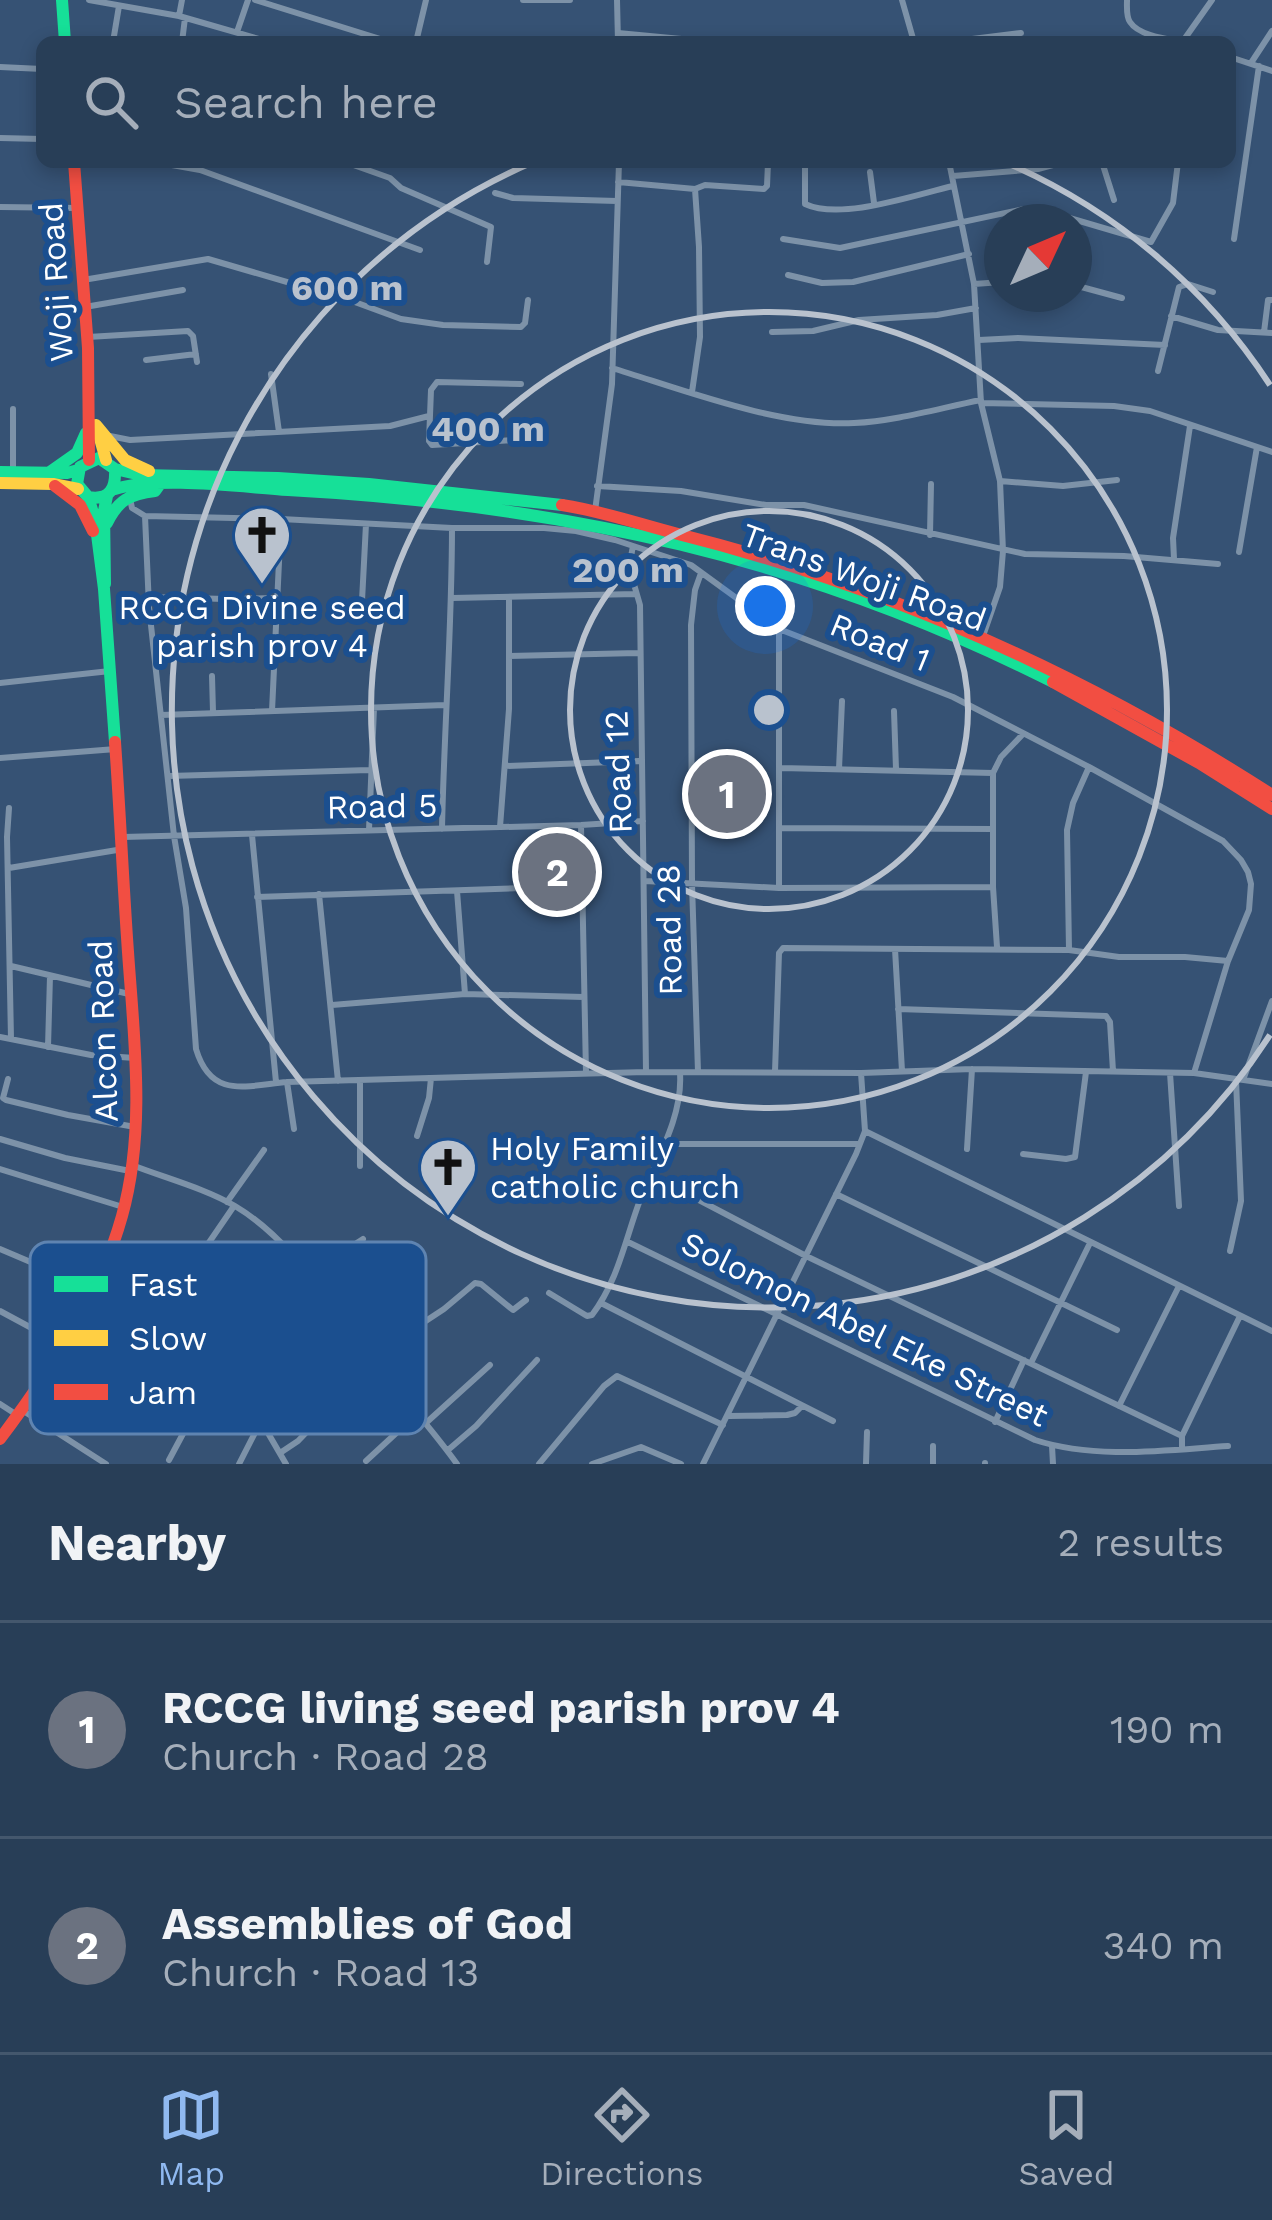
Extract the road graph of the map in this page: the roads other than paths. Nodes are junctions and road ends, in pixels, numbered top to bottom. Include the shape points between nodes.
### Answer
1 (62, 0) edge
2 (88, 0) edge
3 (182, 0) edge
4 (252, 0) edge
5 (426, 0) edge
6 (523, 0) edge
7 (571, 0) edge
8 (617, 0) edge
9 (902, 0) edge
10 (1127, 0) edge
11 (1212, 0) edge
12 (113, 3) edge
13 (182, 17) junction
14 (1272, 31) edge
15 (237, 32) junction
16 (1021, 33) dead end
17 (65, 36) edge
18 (113, 36) edge
19 (182, 36) edge
20 (243, 36) edge
21 (370, 36) edge
22 (417, 36) edge
23 (618, 36) edge
24 (912, 36) edge
25 (997, 36) edge
26 (1163, 36) edge
27 (1187, 36) edge
28 (1236, 59) edge
29 (1255, 64) junction
30 (0, 67) edge
31 (36, 69) edge
32 (1272, 71) edge
33 (0, 138) edge
34 (36, 139) edge
35 (75, 168) edge
36 (189, 168) edge
37 (368, 168) edge
38 (619, 168) edge
39 (768, 168) edge
40 (805, 168) edge
41 (950, 168) edge
42 (1042, 168) edge
43 (1104, 168) edge
44 (1177, 168) edge
45 (870, 172) dead end
46 (952, 176) junction
47 (618, 182) junction
48 (953, 186) junction
49 (695, 189) junction
50 (495, 193) dead end
51 (1114, 200) dead end
52 (617, 201) junction
53 (874, 203) junction
54 (0, 206) edge
55 (78, 208) junction
56 (959, 221) junction
57 (783, 239) dead end
58 (1234, 239) dead end
59 (419, 250) dead end
60 (969, 254) junction
61 (488, 262) dead end
62 (788, 275) dead end
63 (83, 280) junction
64 (984, 283) edge
65 (974, 284) junction
66 (183, 290) dead end
67 (1092, 290) edge
68 (1213, 292) dead end
69 (1122, 298) dead end
70 (528, 300) dead end
71 (1272, 300) edge
72 (85, 307) junction
73 (976, 308) junction
74 (1171, 316) junction
75 (772, 332) dead end
76 (1268, 333) edge
77 (88, 337) junction
78 (979, 340) junction
79 (1165, 345) junction
80 (146, 360) dead end
81 (612, 368) junction
82 (1158, 371) dead end
83 (271, 374) dead end
84 (521, 384) dead end
85 (692, 392) junction
86 (981, 402) junction
87 (13, 410) dead end
88 (429, 416) junction
89 (1190, 426) junction
90 (96, 427) junction
91 (279, 432) junction
92 (513, 440) dead end
93 (1257, 447) junction
94 (1272, 452) edge
95 (110, 464) junction
96 (83, 465) junction
97 (6, 472) edge
98 (49, 478) junction
99 (160, 480) junction
100 (1117, 480) dead end
101 (1000, 481) junction
102 (0, 483) edge
103 (931, 484) dead end
104 (597, 486) junction
105 (83, 493) junction
106 (111, 493) junction
107 (129, 494) junction
108 (595, 511) junction
109 (145, 516) junction
110 (281, 519) junction
111 (366, 524) junction
112 (452, 529) junction
113 (100, 532) junction
114 (930, 535) junction
115 (633, 546) junction
116 (1004, 551) junction
117 (1240, 552) dead end
118 (1174, 559) junction
119 (1218, 564) dead end
120 (701, 573) junction
121 (636, 594) junction
122 (148, 597) junction
123 (276, 598) junction
124 (452, 598) junction
125 (509, 598) junction
126 (361, 620) dead end
127 (779, 629) junction
128 (982, 637) junction
129 (639, 653) junction
130 (509, 656) junction
131 (111, 671) junction
132 (212, 676) dead end
133 (0, 683) edge
134 (842, 701) dead end
135 (445, 705) junction
136 (1113, 707) junction
137 (374, 708) junction
138 (272, 711) junction
139 (894, 711) dead end
140 (213, 712) junction
141 (161, 715) junction
142 (1023, 734) junction
143 (1171, 739) junction
144 (117, 749) junction
145 (0, 758) edge
146 (640, 761) junction
147 (505, 766) junction
148 (1088, 767) junction
149 (781, 768) junction
150 (839, 769) junction
151 (896, 769) junction
152 (369, 770) junction
153 (993, 773) junction
154 (168, 776) junction
155 (1272, 795) edge
156 (9, 808) dead end
157 (1272, 808) edge
158 (643, 820) junction
159 (581, 825) junction
160 (500, 827) junction
161 (779, 828) junction
162 (442, 829) junction
163 (993, 829) junction
164 (369, 830) junction
165 (253, 835) junction
166 (174, 836) junction
167 (123, 843) junction
168 (6, 862) edge
169 (645, 880) junction
170 (692, 884) junction
171 (582, 886) junction
172 (993, 887) junction
173 (779, 888) junction
174 (457, 891) junction
175 (320, 894) junction
176 (257, 897) junction
177 (895, 949) junction
178 (997, 949) junction
179 (1069, 950) junction
180 (1228, 961) junction
181 (10, 965) junction
182 (50, 976) junction
183 (131, 994) junction
184 (465, 994) junction
185 (0, 996) edge
186 (12, 996) junction
187 (584, 997) junction
188 (1272, 1000) edge
189 (332, 1005) junction
190 (898, 1009) junction
191 (0, 1037) edge
192 (11, 1040) junction
193 (48, 1047) junction
194 (135, 1058) junction
195 (972, 1069) junction
196 (902, 1071) junction
197 (1113, 1071) junction
198 (646, 1072) junction
199 (698, 1072) junction
200 (775, 1072) junction
201 (1086, 1072) junction
202 (586, 1073) junction
203 (680, 1073) junction
204 (862, 1073) junction
205 (1170, 1073) junction
206 (1194, 1073) junction
207 (430, 1078) junction
208 (8, 1079) dead end
209 (360, 1080) junction
210 (1239, 1080) junction
211 (287, 1082) junction
212 (338, 1082) junction
213 (276, 1083) junction
214 (1272, 1084) edge
215 (135, 1127) junction
216 (294, 1129) dead end
217 (865, 1131) junction
218 (417, 1136) dead end
219 (0, 1139) edge
220 (663, 1144) junction
221 (860, 1144) junction
222 (967, 1149) dead end
223 (263, 1150) dead end
224 (1023, 1154) dead end
225 (360, 1166) dead end
226 (131, 1168) junction
227 (0, 1169) edge
228 (651, 1175) junction
229 (836, 1194) junction
230 (231, 1204) junction
231 (1179, 1206) dead end
232 (124, 1208) junction
233 (363, 1239) dead end
234 (111, 1242) edge
235 (207, 1242) edge
236 (281, 1242) edge
237 (358, 1242) edge
238 (628, 1242) junction
239 (1090, 1243) junction
240 (0, 1249) edge
241 (1230, 1251) dead end
242 (806, 1256) junction
243 (30, 1261) edge
244 (1179, 1286) junction
245 (549, 1293) dead end
246 (526, 1300) dead end
247 (1059, 1303) junction
248 (601, 1304) junction
249 (0, 1311) edge
250 (776, 1315) junction
251 (1241, 1315) junction
252 (426, 1322) edge
253 (30, 1327) edge
254 (1117, 1330) dead end
255 (1272, 1330) edge
256 (537, 1360) dead end
257 (1027, 1362) junction
258 (490, 1365) dead end
259 (747, 1377) junction
260 (30, 1398) edge
261 (0, 1404) edge
262 (802, 1406) junction
263 (1118, 1406) junction
264 (20, 1413) junction
265 (729, 1416) junction
266 (30, 1419) edge
267 (833, 1420) dead end
268 (427, 1422) joint
269 (995, 1422) junction
270 (723, 1425) junction
271 (867, 1432) dead end
272 (55, 1434) edge
273 (183, 1434) edge
274 (254, 1434) edge
275 (269, 1434) edge
276 (304, 1434) edge
277 (395, 1434) edge
278 (1182, 1436) junction
279 (0, 1439) edge
280 (933, 1446) dead end
281 (1052, 1446) junction
282 (1228, 1446) dead end
283 (1182, 1449) junction
284 (1114, 1451) junction
285 (280, 1453) junction
286 (452, 1457) edge
287 (169, 1460) dead end
288 (366, 1461) dead end
289 (106, 1464) edge
290 (239, 1464) edge
291 (286, 1464) edge
292 (440, 1464) edge
293 (539, 1464) edge
294 (592, 1464) edge
295 (681, 1464) edge
296 (703, 1464) edge
297 (866, 1464) edge
298 (933, 1464) edge
299 (1053, 1464) edge
300 (1115, 1464) edge

1 - 17 main road
2 - 12 street
3 - 13 street
4 - 15 street
4 - 21 street
5 - 22 street
6 - 7 street
8 - 23 street
9 - 24 street
10 - 26 street via 1134,27
11 - 27 street
12 - 13 street
12 - 18 street
13 - 15 street
13 - 19 street
14 - 29 street
15 - 20 street
16 - 25 street
28 - 29 street
29 - 32 street
29 - 58 street
30 - 31 street
33 - 34 street
35 - 55 main road, Woji Road
36 - 59 street
37 - 61 street via 491,227
38 - 47 street
39 - 49 street via 764,189
40 - 53 street via 806,206
41 - 46 street
42 - 46 street
43 - 51 street
44 - 56 street via 1173,203 1149,242 1024,209
45 - 53 street
46 - 48 street
47 - 49 street
47 - 52 street
48 - 53 street
48 - 56 street
49 - 85 street via 700,337
50 - 52 street
52 - 81 street
54 - 55 street
55 - 63 main road, Woji Road
56 - 57 street via 840,248
56 - 60 street
60 - 62 street via 853,282
60 - 65 street
63 - 70 street via 208,259 443,326 521,327
63 - 72 main road, Woji Road
64 - 65 street
65 - 73 street
66 - 72 street
67 - 69 street
68 - 74 street via 1182,284
71 - 76 street via 1265,306
72 - 77 main road, Woji Road
73 - 75 street
73 - 78 street
74 - 76 street
74 - 79 street
77 - 80 street via 193,336 196,358
77 - 90 main road, Woji Road
78 - 79 street
78 - 86 street
79 - 82 street
81 - 85 street
81 - 104 street
83 - 91 street
84 - 88 street via 434,382
85 - 86 street via 846,424
86 - 89 street via 1114,406
86 - 101 street
87 - 97 street
88 - 91 street via 390,427
88 - 92 street via 429,441 437,447
89 - 93 street
89 - 118 street
90 - 91 street via 130,440
90 - 95 main road
90 - 96 main road, Woji Road
90 - 98 main road
90 - 99 main road via 130,464
93 - 94 street
93 - 117 street
95 - 96 main road
95 - 99 main road, Trans Woji Road
95 - 106 main road via 117,476
96 - 98 main road
96 - 105 main road via 76,483
97 - 98 main road
98 - 102 main road
98 - 105 main road
98 - 113 main road
99 - 106 main road, Trans Woji Road
99 - 107 main road via 155,491
99 - 108 main road, Trans Woji Road via 310,478
99 - 136 main road, Trans Woji Road via 426,499 644,533 863,600
100 - 101 street
101 - 116 street
103 - 114 street
104 - 108 street
104 - 114 street via 804,505
105 - 106 main road
105 - 113 main road
106 - 113 main road
107 - 109 street
107 - 113 main road
108 - 128 main road, Trans Woji Road via 795,565
109 - 110 street, Road 1
109 - 122 street
110 - 111 street, Road 1
110 - 123 street
111 - 112 street, Road 1
111 - 126 street
112 - 115 street, Road 1 via 544,528
112 - 124 street
113 - 131 main road, Alcon Road
114 - 116 street
115 - 120 street, Road 1
115 - 121 street, Road 12
116 - 118 street
116 - 128 street
118 - 119 street
120 - 127 street, Road 1
120 - 170 street, Road 28 via 692,625
121 - 125 street
121 - 129 street, Road 12
122 - 123 street
122 - 141 street
123 - 138 street
124 - 125 street
124 - 135 street
125 - 130 street
127 - 142 street, Road 1
127 - 149 street
128 - 136 main road, Trans Woji Road
129 - 130 street
129 - 146 street, Road 12
130 - 147 street
131 - 133 street
131 - 144 main road, Alcon Road
132 - 140 street
134 - 150 street
135 - 137 street
135 - 162 street
136 - 143 main road, Trans Woji Road
137 - 138 street
137 - 152 street
138 - 140 street
139 - 151 street
140 - 141 street
141 - 154 street
142 - 148 street, Road 1
142 - 153 street
143 - 155 main road, Trans Woji Road
143 - 157 main road, Trans Woji Road
144 - 145 street
144 - 167 main road, Alcon Road
146 - 147 street
146 - 158 street, Road 12
147 - 160 street
148 - 179 street via 1067,830
148 - 180 street, Road 1 via 1222,841 1246,866 1249,910
149 - 150 street
149 - 161 street
150 - 151 street
151 - 153 street
152 - 154 street
152 - 164 street
153 - 163 street
154 - 166 street
156 - 168 street
158 - 159 street, Road 5
158 - 169 street, Road 12
159 - 160 street, Road 5
159 - 171 street
160 - 162 street, Road 5
161 - 163 street
161 - 173 street
162 - 164 street, Road 5
163 - 172 street
164 - 165 street, Road 5
165 - 166 street, Road 5
165 - 176 street
166 - 167 street, Road 5
166 - 213 street via 200,1064 224,1086
167 - 168 street, Road 5
167 - 183 main road, Alcon Road
168 - 181 street
169 - 170 street
169 - 198 street, Road 12
170 - 173 street
170 - 199 street, Road 28
171 - 174 street
171 - 187 street
172 - 173 street
172 - 178 street
174 - 175 street
174 - 184 street
175 - 176 street
175 - 189 street
176 - 213 street
177 - 178 street
177 - 190 street
177 - 200 street via 780,950
178 - 179 street
179 - 180 street
180 - 206 street, Road 1
181 - 182 street
181 - 186 street
182 - 183 street
182 - 193 street
183 - 194 main road, Alcon Road
184 - 187 street
184 - 189 street
185 - 186 street
186 - 192 street
187 - 202 street
188 - 210 street
189 - 212 street
190 - 196 street
190 - 197 street via 1106,1016
191 - 192 street
192 - 193 street
193 - 194 street
194 - 215 main road, Alcon Road
195 - 196 street
195 - 201 street
195 - 222 street
196 - 204 street
197 - 201 street
197 - 205 street
198 - 202 street
198 - 203 street
199 - 200 street
199 - 203 street
200 - 204 street
201 - 224 street via 1075,1157
202 - 207 street
203 - 220 street
204 - 217 street
205 - 206 street
205 - 231 street
206 - 210 street
207 - 209 street
207 - 218 street
208 - 215 street via 6,1100
209 - 212 street
209 - 225 street
210 - 214 street
210 - 241 street via 1241,1201
211 - 212 street
211 - 213 street
211 - 216 street
215 - 226 main road, Alcon Road
217 - 221 street
217 - 239 street
219 - 226 street
220 - 221 street
220 - 228 street
221 - 229 street
223 - 230 street
226 - 230 street
226 - 232 main road, Alcon Road
227 - 232 street
228 - 238 street
228 - 242 street
229 - 242 street
229 - 247 street
230 - 235 street
230 - 236 street
232 - 234 main road, Alcon Road
233 - 237 street
238 - 248 street
238 - 250 street, Solomon Abel Eke Street
239 - 244 street
239 - 247 street
240 - 243 street
242 - 250 street
242 - 257 street
244 - 251 street
244 - 263 street
245 - 248 street via 587,1316
246 - 252 street via 513,1310 475,1283
247 - 254 street
247 - 257 street
248 - 259 street
249 - 253 street
250 - 259 street
250 - 269 street, Solomon Abel Eke Street
251 - 255 street
251 - 278 street
256 - 286 street
257 - 263 street
257 - 269 street
258 - 268 street
259 - 262 street
259 - 265 street
260 - 264 main road, Alcon Road
261 - 264 street
262 - 265 street via 788,1415
262 - 267 street
263 - 278 street
264 - 266 street
264 - 279 main road, Alcon Road
265 - 270 street
268 - 286 street
269 - 281 street, Solomon Abel Eke Street
270 - 293 street via 616,1376
270 - 296 street
271 - 297 street
272 - 289 street
273 - 287 street
274 - 290 street
275 - 285 street
276 - 285 street
277 - 288 street
278 - 283 street
280 - 298 street
281 - 284 street, Solomon Abel Eke Street
281 - 299 street
282 - 283 street, Solomon Abel Eke Street
283 - 284 street, Solomon Abel Eke Street
284 - 300 street
285 - 291 street
286 - 292 street
294 - 295 street via 641,1447

